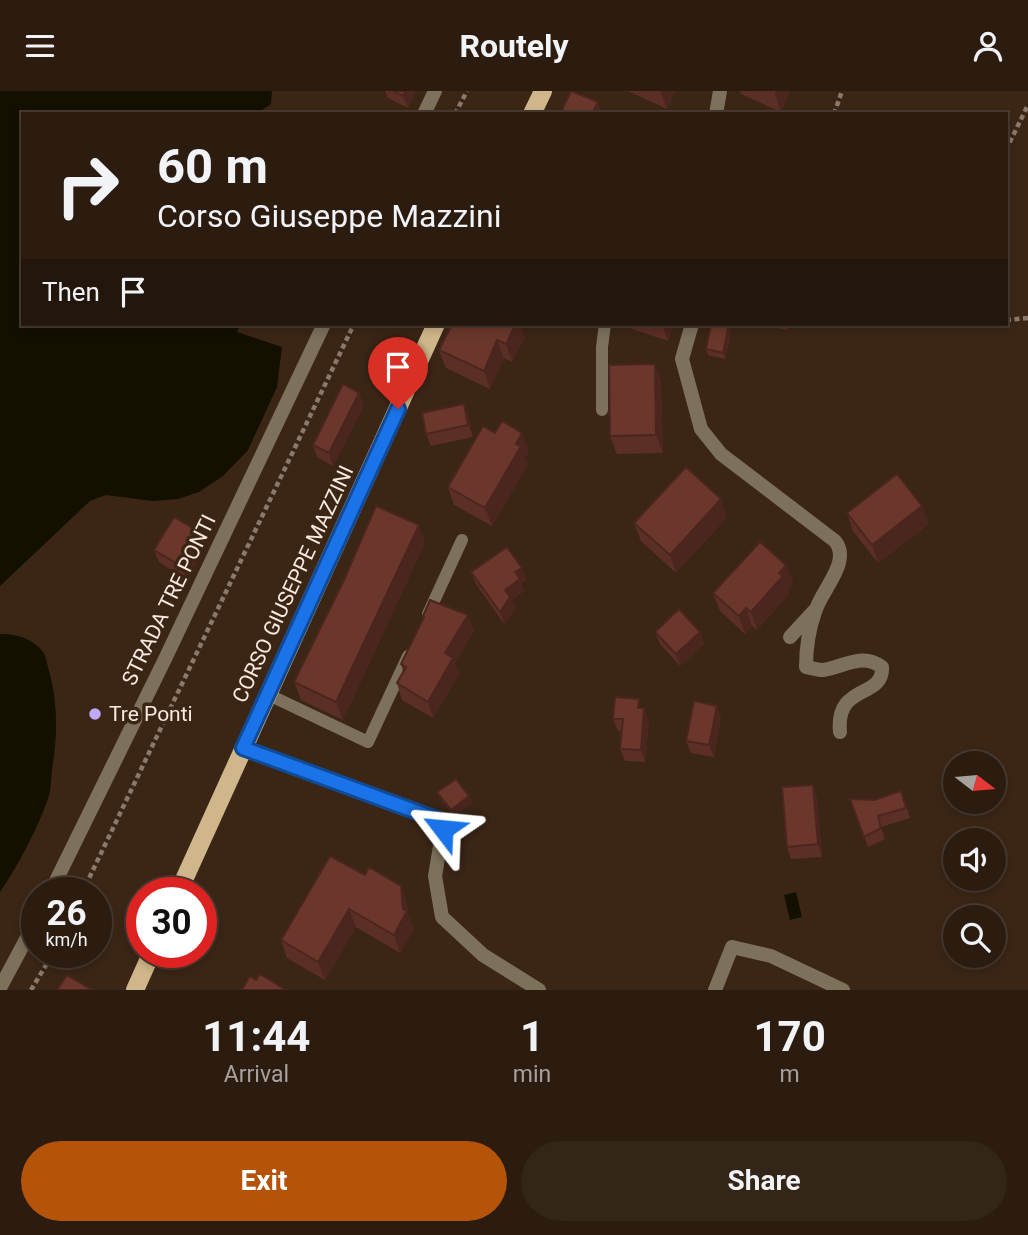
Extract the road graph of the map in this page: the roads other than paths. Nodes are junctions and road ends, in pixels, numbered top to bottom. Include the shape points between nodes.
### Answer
1 (435, 91) edge
2 (543, 91) edge
3 (720, 91) edge
4 (426, 112) edge
5 (533, 112) edge
6 (716, 112) edge
7 (323, 326) edge
8 (435, 326) edge
9 (605, 326) edge
10 (691, 326) edge
11 (602, 411) dead end
12 (462, 540) dead end
13 (815, 610) junction
14 (421, 628) edge
15 (790, 637) dead end
16 (415, 641) edge
17 (267, 694) junction
18 (840, 732) dead end
19 (243, 748) junction
20 (58, 877) edge
21 (185, 877) edge
22 (21, 949) edge
23 (145, 968) edge
24 (0, 988) edge
25 (135, 990) edge
26 (539, 990) edge
27 (715, 990) edge
28 (843, 990) edge

1 - 4 street
2 - 5 main road
3 - 6 street
7 - 20 street, STRADA TRE PONTI
8 - 17 main road, CORSO GIUSEPPE MAZZINI
9 - 11 lane
10 - 13 street via 682,359 701,429 721,454 840,549 839,561
12 - 14 lane
13 - 15 street
13 - 18 street via 806,667 821,670 860,659 881,667 880,680 848,700 840,711
16 - 17 lane via 368,742
17 - 19 main road, CORSO GIUSEPPE MAZZINI
19 - 21 main road, CORSO GIUSEPPE MAZZINI
19 - 26 street via 439,820 443,829 435,876 442,917 483,955
22 - 24 street
23 - 25 main road
27 - 28 street via 732,947 771,956

